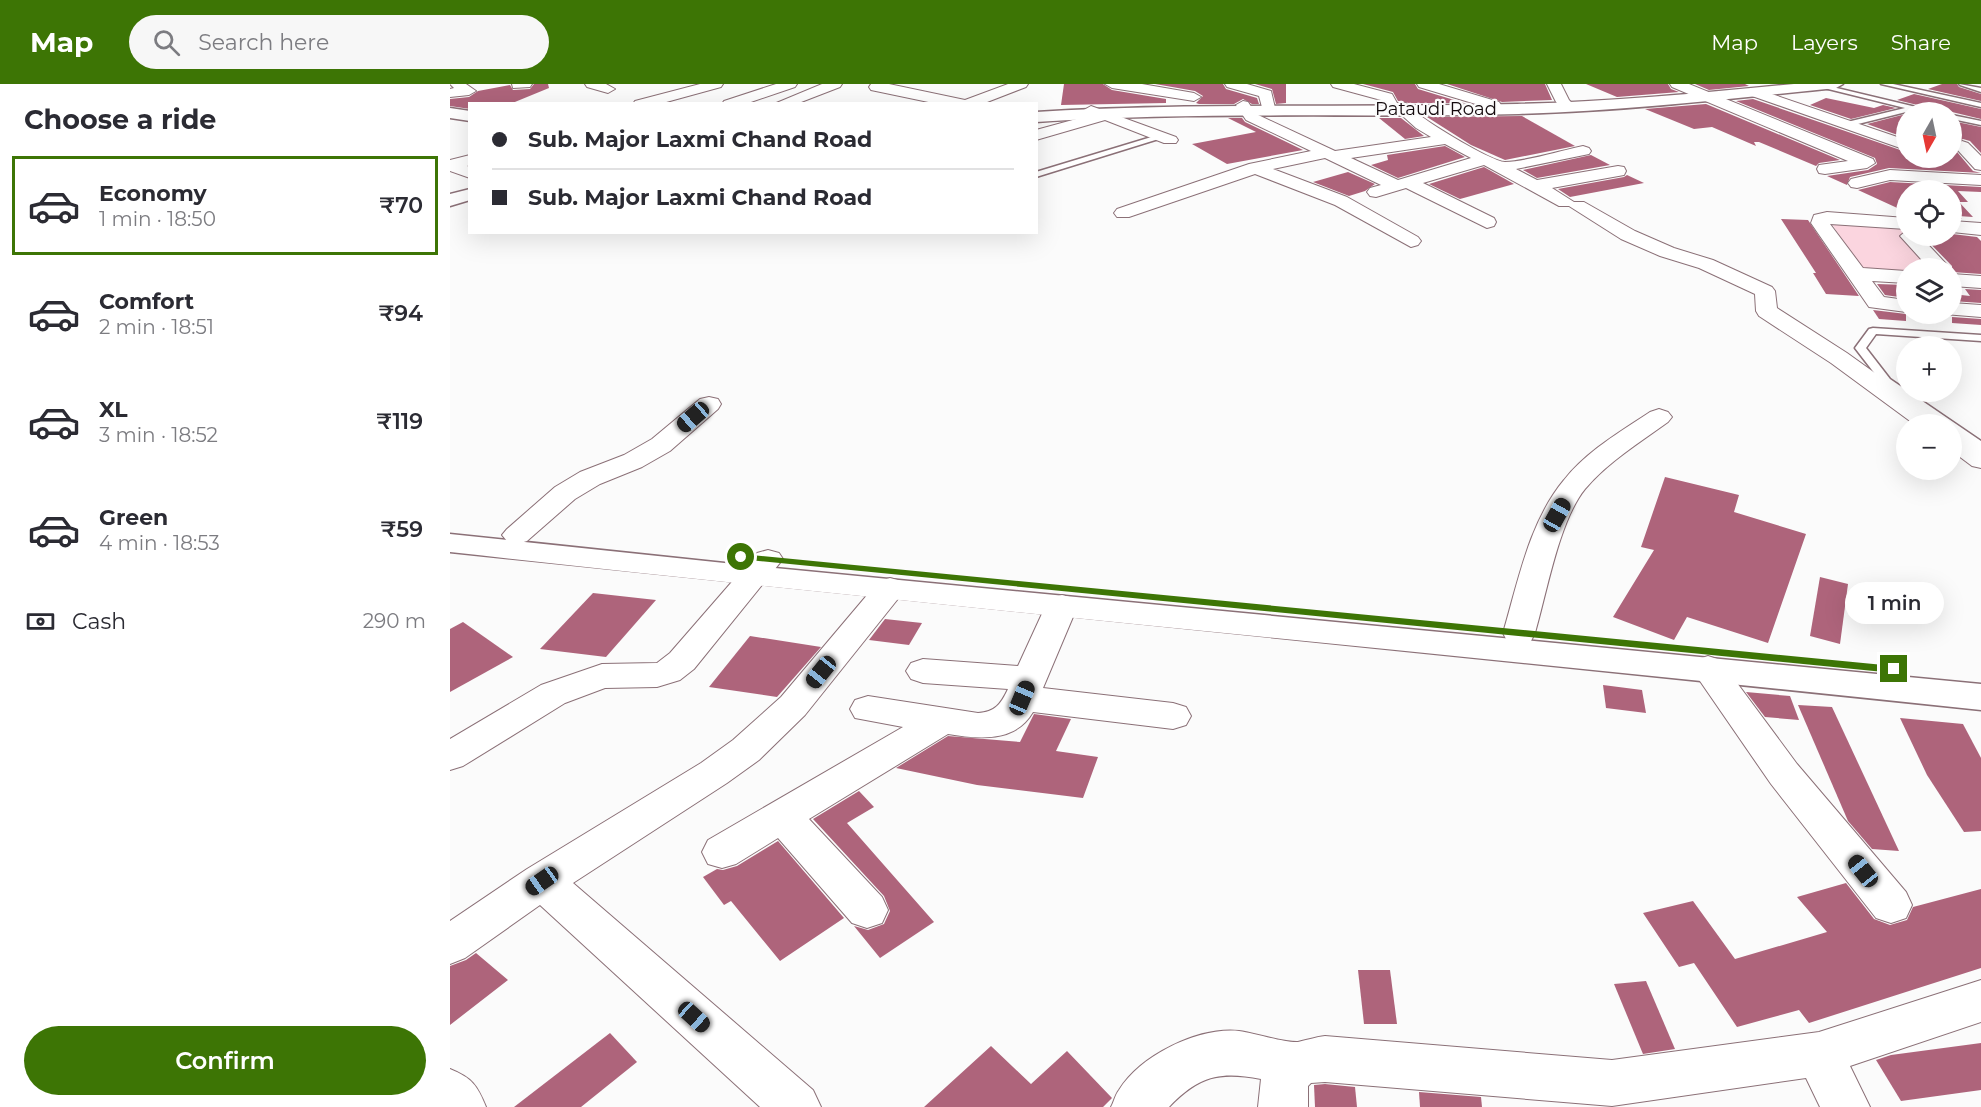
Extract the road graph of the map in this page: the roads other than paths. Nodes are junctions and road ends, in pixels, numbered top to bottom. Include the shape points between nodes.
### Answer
1 (456, 84) edge
2 (592, 84) edge
3 (666, 84) edge
4 (716, 84) edge
5 (750, 84) edge
6 (790, 84) edge
7 (834, 84) edge
8 (882, 84) edge
9 (950, 84) edge
10 (1021, 84) edge
11 (1112, 84) edge
12 (1232, 84) edge
13 (1338, 84) edge
14 (1424, 84) edge
15 (1554, 84) edge
16 (1677, 84) edge
17 (1782, 84) edge
18 (1836, 84) edge
19 (1884, 84) edge
20 (1962, 84) edge
21 (1815, 85) edge
22 (1146, 86) edge
23 (608, 89) dead end
24 (773, 90) junction
25 (1466, 90) edge
26 (1981, 90) edge
27 (688, 91) junction
28 (450, 93) edge
29 (1757, 93) junction
30 (1698, 94) junction
31 (920, 96) junction
32 (799, 97) junction
33 (1194, 97) dead end
34 (647, 102) edge
35 (735, 102) edge
36 (786, 102) edge
37 (952, 102) edge
38 (973, 102) edge
39 (1566, 104) junction
40 (1896, 104) edge
41 (1494, 105) junction
42 (1981, 105) edge
43 (1245, 106) junction
44 (1268, 106) junction
45 (1398, 107) junction
46 (450, 113) edge
47 (1097, 113) junction
48 (1896, 114) edge
49 (1038, 115) edge
50 (468, 116) edge
51 (1962, 119) edge
52 (1981, 123) edge
53 (1846, 125) junction
54 (1038, 134) edge
55 (1165, 139) joint
56 (1446, 139) junction
57 (1896, 142) edge
58 (1981, 147) edge
59 (1583, 152) dead end
60 (1330, 154) junction
61 (468, 160) edge
62 (1491, 164) junction
63 (450, 165) edge
64 (450, 165) edge
65 (1981, 165) edge
66 (1255, 168) junction
67 (1825, 169) dead end
68 (468, 171) edge
69 (1618, 171) dead end
70 (1038, 174) edge
71 (1981, 180) edge
72 (1857, 183) dead end
73 (1403, 184) junction
74 (1536, 186) junction
75 (468, 188) edge
76 (450, 193) edge
77 (468, 195) edge
78 (450, 200) edge
79 (1341, 201) junction
80 (1123, 213) dead end
81 (1487, 222) dead end
82 (1896, 227) edge
83 (1962, 228) edge
84 (1981, 230) edge
85 (1412, 241) dead end
86 (1921, 246) edge
87 (1931, 258) edge
88 (1857, 274) junction
89 (1896, 276) edge
90 (1962, 281) edge
91 (1981, 282) edge
92 (1896, 305) edge
93 (1962, 310) edge
94 (1981, 311) edge
95 (1981, 338) edge
96 (709, 404) dead end
97 (1916, 414) edge
98 (1933, 414) edge
99 (1659, 417) dead end
100 (1962, 434) edge
101 (1962, 446) edge
102 (1981, 447) edge
103 (1981, 459) edge
104 (450, 529) edge
105 (517, 535) junction
106 (450, 543) edge
107 (761, 568) junction
108 (890, 588) junction
109 (1062, 604) junction
110 (1519, 633) junction
111 (1708, 668) junction
112 (923, 671) dead end
113 (1981, 678) edge
114 (1026, 689) junction
115 (1981, 697) edge
116 (868, 708) dead end
117 (1173, 716) dead end
118 (944, 720) junction
119 (450, 756) edge
120 (782, 816) junction
121 (722, 852) dead end
122 (542, 881) junction
123 (1891, 905) dead end
124 (867, 910) dead end
125 (450, 945) edge
126 (1981, 1001) edge
127 (1819, 1054) junction
128 (1289, 1085) edge
129 (450, 1093) edge
130 (1616, 1095) edge
131 (461, 1107) edge
132 (795, 1107) edge
133 (1136, 1107) edge
134 (1845, 1107) edge

1 - 28 street via 469,91
2 - 23 street
3 - 27 street
4 - 27 street
5 - 24 street
6 - 24 street
7 - 32 street
8 - 31 street via 876,87
9 - 31 street
10 - 38 street
11 - 22 street
12 - 44 street via 1265,94
13 - 45 street via 1384,96
14 - 25 street
15 - 39 street
16 - 30 street
17 - 30 main road
18 - 21 main road, Pataudi Road
19 - 42 lane
20 - 26 lane
21 - 29 main road, Pataudi Road
21 - 40 lane
22 - 33 street
24 - 32 street
24 - 35 street
25 - 41 street
27 - 34 street
29 - 30 main road, Pataudi Road
29 - 53 street
30 - 39 main road, Pataudi Road
30 - 67 street via 1868,163
31 - 37 street
32 - 36 street
39 - 41 main road
39 - 45 main road, Pataudi Road
41 - 45 main road
43 - 44 main road, Pataudi Road
43 - 47 main road, Pataudi Road
43 - 60 street via 1251,117
44 - 45 main road, Pataudi Road
45 - 56 street
46 - 50 main road
47 - 49 main road, Pataudi Road
47 - 54 street
47 - 55 street
48 - 53 lane
51 - 52 lane
53 - 57 street
55 - 70 lane
56 - 60 street
56 - 62 street
58 - 65 street via 1959,146
59 - 62 street
60 - 66 street
60 - 73 street
61 - 64 street
62 - 73 street
62 - 74 street
63 - 68 street
66 - 79 street
66 - 80 street
69 - 74 street
71 - 72 street via 1890,175
73 - 79 street
73 - 81 street
74 - 97 street via 1658,248 1707,264 1765,291 1767,311
75 - 76 main road
77 - 78 main road
79 - 85 street
82 - 88 street via 1821,219 1821,227
83 - 84 street
86 - 87 street
88 - 89 street
88 - 92 street via 1876,302
90 - 91 street
93 - 94 street
95 - 98 lane via 1873,331 1860,348 1886,381
96 - 105 street via 661,445 565,493
99 - 110 street via 1601,458 1572,487 1557,515
100 - 102 lane
101 - 103 street
104 - 105 main road
105 - 107 main road
106 - 107 main road
107 - 108 main road
107 - 110 main road
107 - 119 street via 682,661 668,672 602,676 574,685
108 - 109 main road
108 - 122 street via 794,706 746,750
109 - 111 main road
109 - 114 street
110 - 113 main road
111 - 115 main road
111 - 123 street via 1784,774
112 - 114 street
114 - 117 street
114 - 118 street via 1010,716 992,726
116 - 118 street
118 - 120 street
120 - 121 street
120 - 124 street
122 - 125 street
122 - 132 street
126 - 127 street
127 - 130 street
127 - 134 street
128 - 130 street via 1303,1060 1325,1059
128 - 133 street via 1233,1052 1181,1065 1159,1080
129 - 131 street

